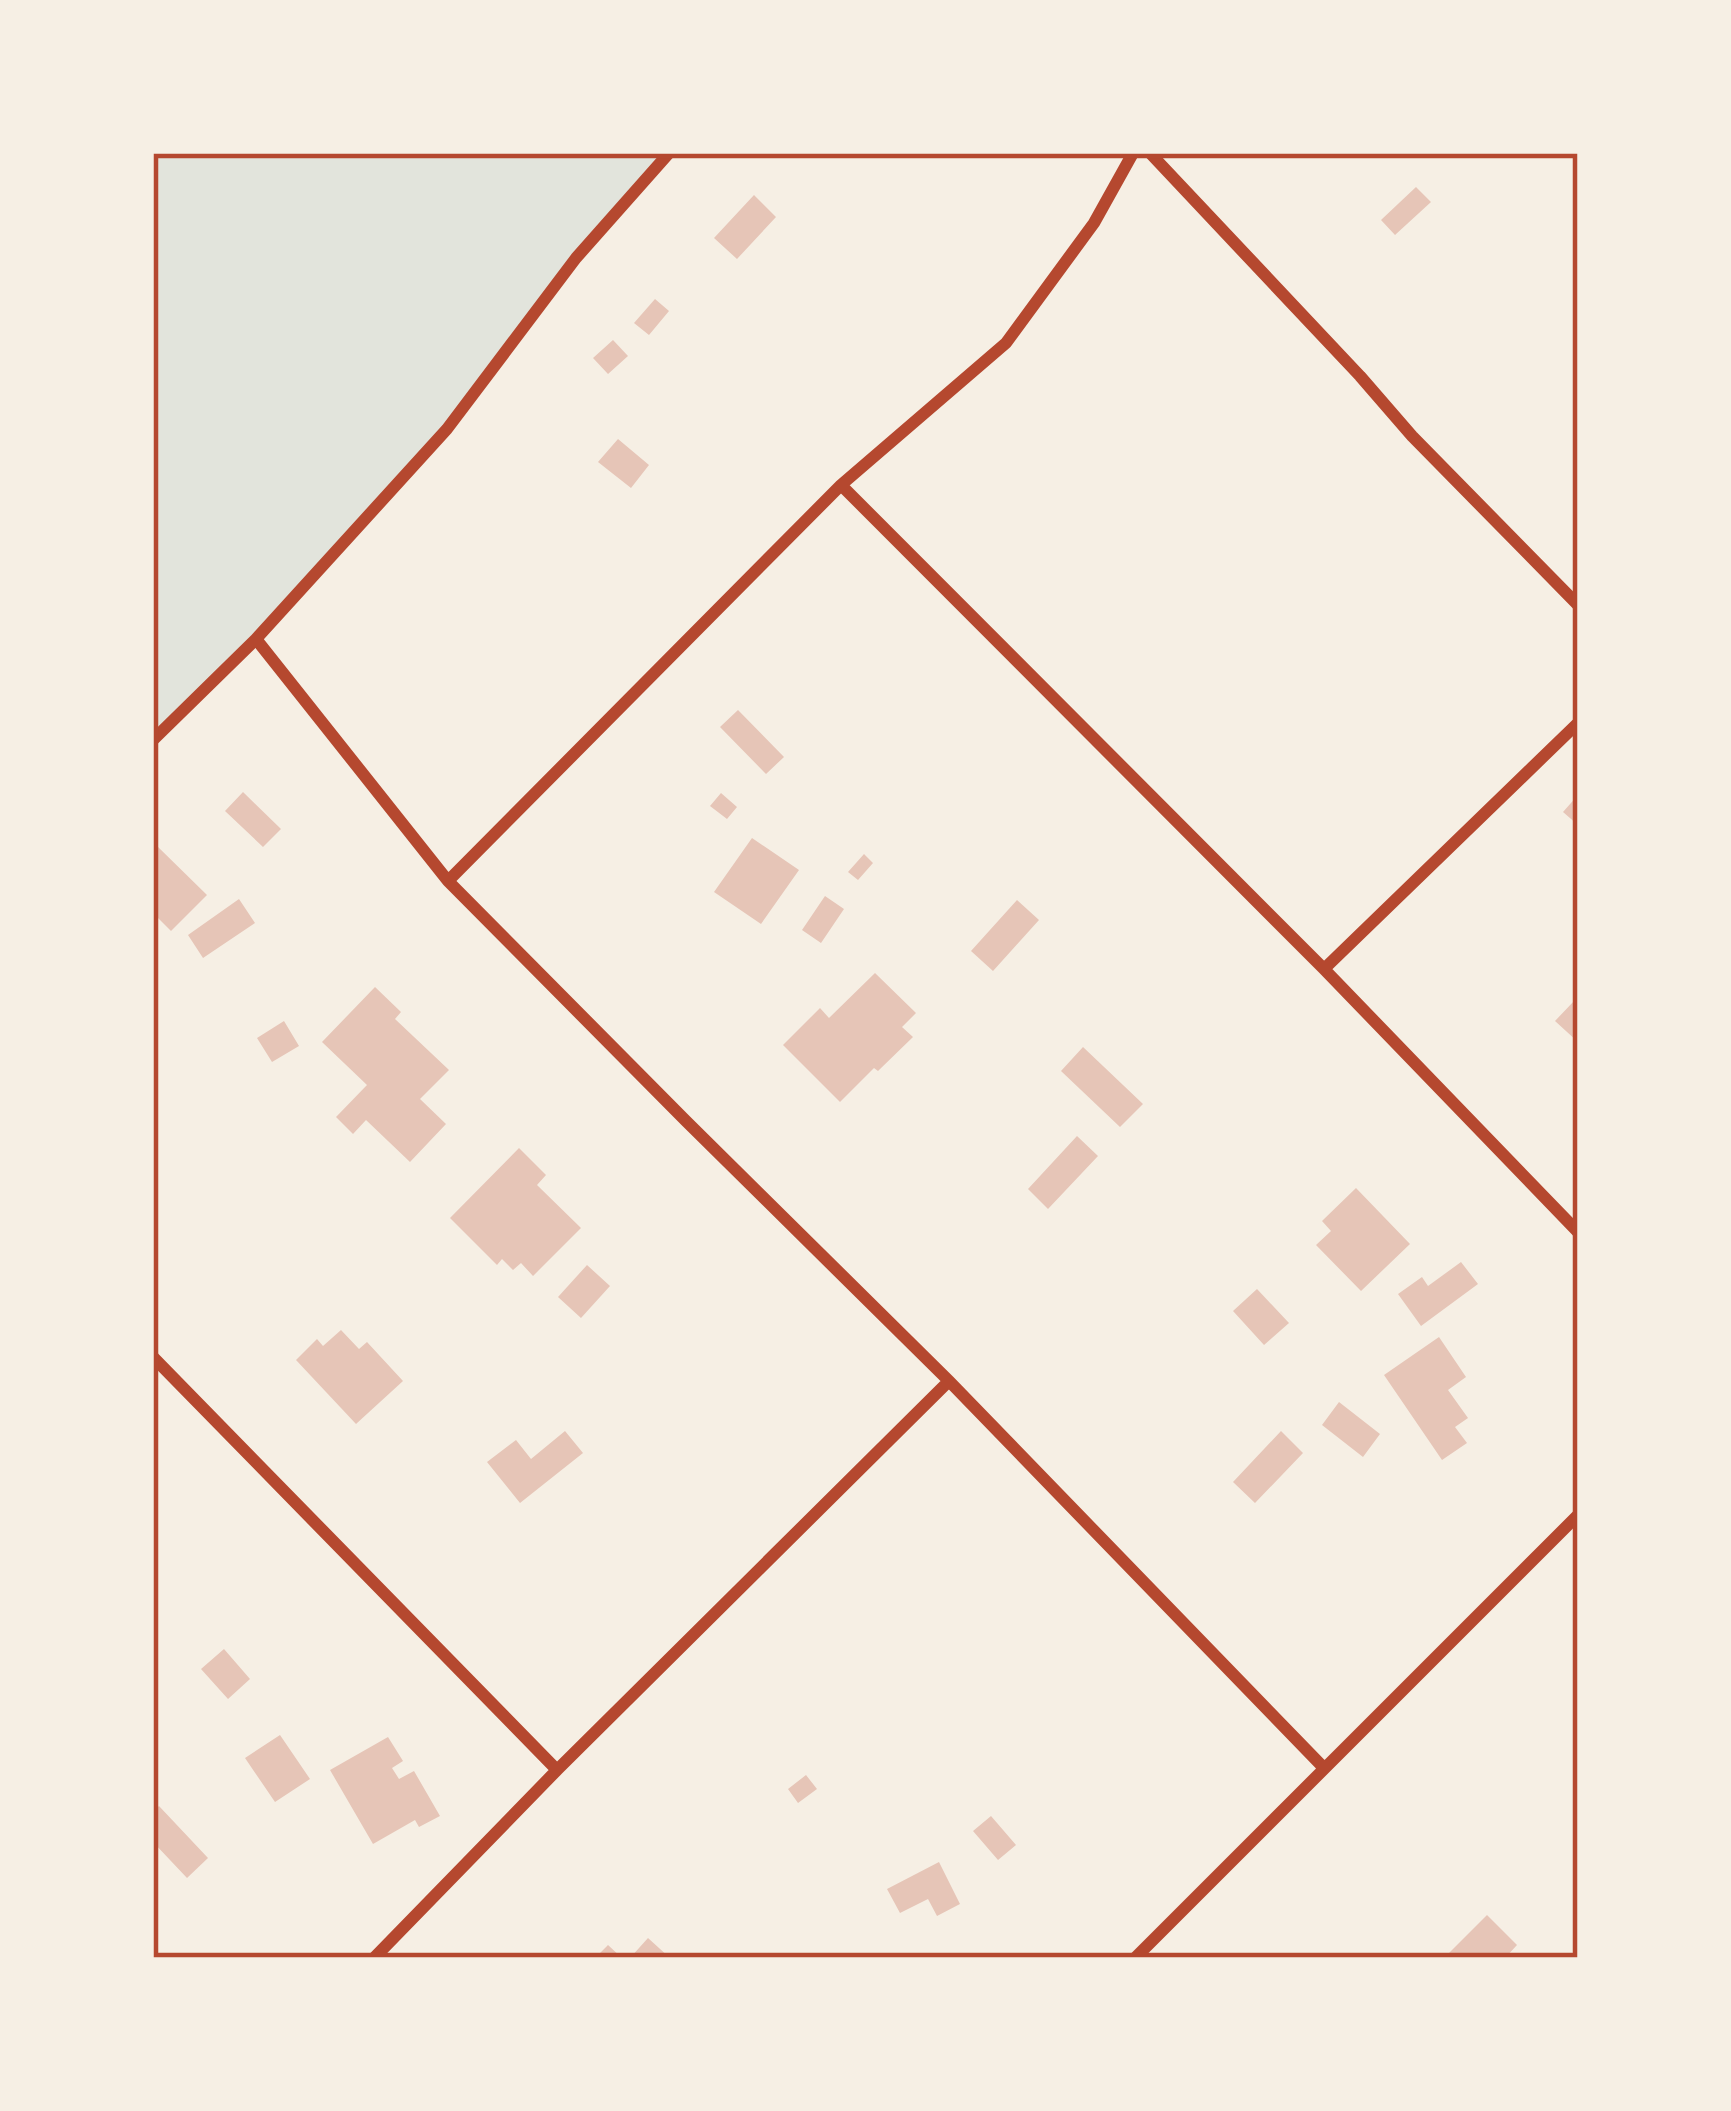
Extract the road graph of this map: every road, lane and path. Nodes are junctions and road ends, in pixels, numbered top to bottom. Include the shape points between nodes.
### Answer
1 (668, 153) edge
2 (1133, 153) edge
3 (1150, 153) edge
4 (841, 485) junction
5 (1578, 605) edge
6 (256, 639) junction
7 (1578, 723) edge
8 (153, 740) edge
9 (448, 881) junction
10 (1324, 969) junction
11 (1578, 1232) edge
12 (153, 1357) edge
13 (949, 1381) junction
14 (1578, 1515) edge
15 (1323, 1767) junction
16 (556, 1771) junction
17 (374, 1958) edge
18 (1135, 1958) edge

1 - 6 street via 576,258 447,429
2 - 4 street via 1094,223 1006,343
3 - 5 street
4 - 9 street
4 - 10 street
6 - 8 street
6 - 9 street
7 - 10 street
9 - 13 street
10 - 11 street
12 - 16 street
13 - 15 street
13 - 16 street
14 - 15 street
15 - 18 street
16 - 17 street

